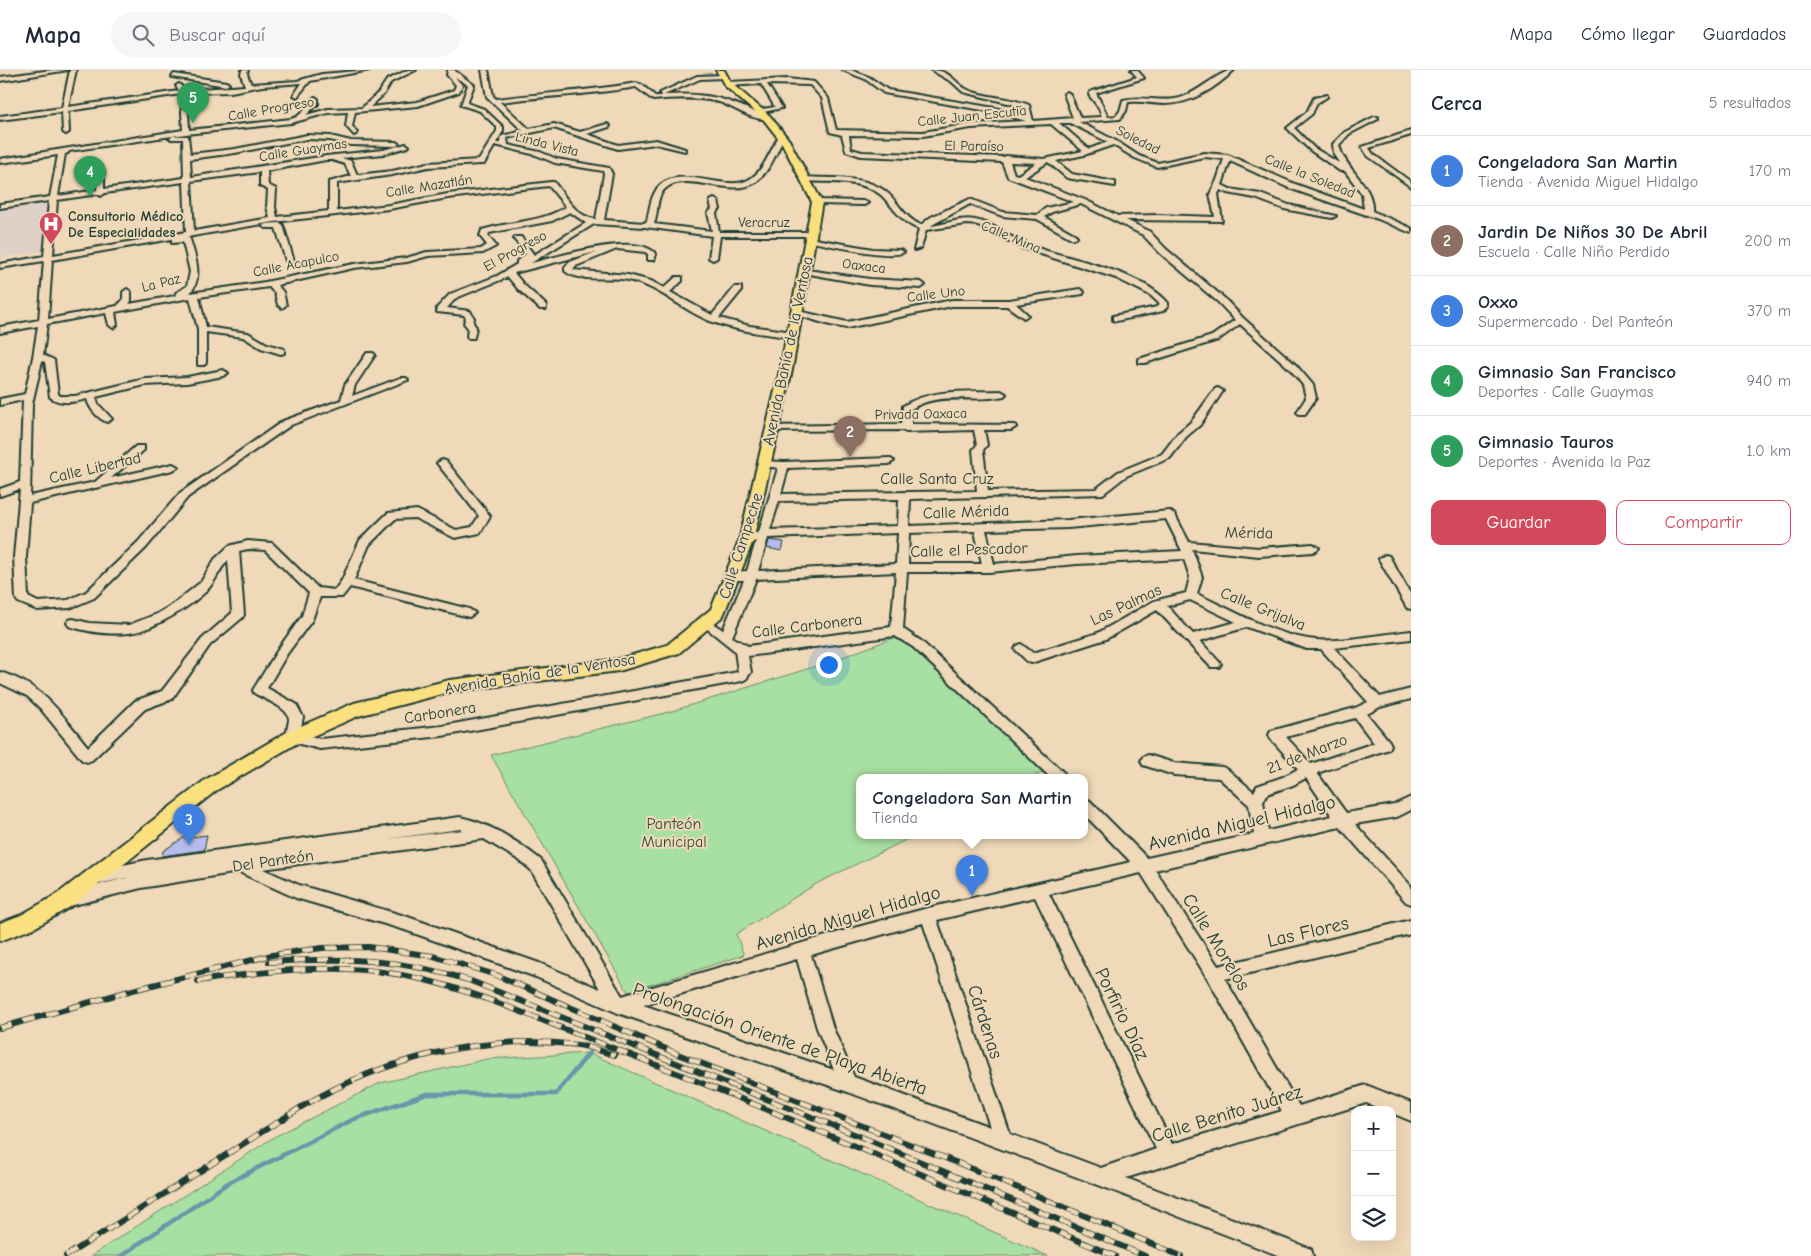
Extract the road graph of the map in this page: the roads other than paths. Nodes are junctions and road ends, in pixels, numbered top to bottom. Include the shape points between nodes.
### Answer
1 (65, 70) edge
2 (72, 70) edge
3 (245, 70) edge
4 (367, 70) edge
5 (413, 70) edge
6 (451, 70) edge
7 (485, 70) edge
8 (845, 70) edge
9 (934, 70) edge
10 (1134, 70) edge
11 (1231, 70) edge
12 (176, 73) edge
13 (723, 77) edge
14 (0, 79) edge
15 (308, 80) junction
16 (763, 82) junction
17 (248, 85) junction
18 (260, 85) junction
19 (183, 92) junction
20 (1067, 94) dead end
21 (297, 95) dead end
22 (1324, 96) dead end
23 (654, 98) junction
24 (315, 99) dead end
25 (495, 101) junction
26 (65, 109) junction
27 (363, 110) junction
28 (352, 111) junction
29 (763, 114) junction
30 (0, 117) edge
31 (1106, 118) junction
32 (1376, 118) dead end
33 (296, 120) junction
34 (1074, 120) junction
35 (1030, 121) junction
36 (1052, 121) junction
37 (607, 126) dead end
38 (66, 132) dead end
39 (528, 132) junction
40 (1411, 132) edge
41 (354, 133) dead end
42 (186, 134) junction
43 (581, 134) junction
44 (845, 134) junction
45 (782, 138) junction
46 (1114, 142) junction
47 (491, 144) junction
48 (505, 147) junction
49 (683, 150) dead end
50 (61, 151) junction
51 (1088, 152) junction
52 (460, 155) dead end
53 (1197, 156) joint
54 (187, 157) junction
55 (1228, 157) junction
56 (326, 158) junction
57 (1006, 158) junction
58 (0, 161) edge
59 (1047, 161) junction
60 (460, 164) junction
61 (263, 169) junction
62 (100, 172) dead end
63 (1351, 175) junction
64 (355, 176) junction
65 (1019, 177) junction
66 (188, 179) junction
67 (805, 179) junction
68 (1112, 184) dead end
69 (1411, 185) edge
70 (1218, 186) junction
71 (100, 193) junction
72 (53, 199) junction
73 (714, 201) dead end
74 (817, 202) junction
75 (864, 202) dead end
76 (1082, 202) junction
77 (0, 207) edge
78 (570, 208) junction
79 (1368, 212) junction
80 (334, 213) junction
81 (1332, 216) dead end
82 (1039, 217) junction
83 (1117, 218) junction
84 (274, 220) junction
85 (1411, 220) edge
86 (596, 222) junction
87 (648, 223) junction
88 (1394, 224) junction
89 (923, 228) junction
90 (1411, 231) edge
91 (202, 232) junction
92 (190, 234) junction
93 (716, 234) junction
94 (812, 237) junction
95 (1073, 237) dead end
96 (518, 239) dead end
97 (102, 247) junction
98 (616, 247) junction
99 (917, 248) dead end
100 (900, 252) dead end
101 (49, 256) junction
102 (652, 258) dead end
103 (713, 258) dead end
104 (290, 261) dead end
105 (0, 262) edge
106 (0, 266) edge
107 (513, 271) junction
108 (804, 271) junction
109 (679, 279) dead end
110 (270, 284) junction
111 (921, 285) dead end
112 (738, 289) dead end
113 (666, 291) junction
114 (127, 292) dead end
115 (1080, 292) dead end
116 (194, 295) junction
117 (1009, 303) junction
118 (282, 305) dead end
119 (544, 307) dead end
120 (120, 308) junction
121 (110, 311) junction
122 (798, 314) junction
123 (1024, 316) dead end
124 (1116, 318) dead end
125 (713, 319) junction
126 (1240, 320) junction
127 (43, 322) junction
128 (112, 325) dead end
129 (202, 329) junction
130 (0, 330) edge
131 (793, 335) junction
132 (471, 336) dead end
133 (281, 351) dead end
134 (370, 355) dead end
135 (38, 357) junction
136 (1142, 361) dead end
137 (201, 363) dead end
138 (223, 374) dead end
139 (403, 380) dead end
140 (1218, 391) dead end
141 (1001, 394) dead end
142 (91, 397) junction
143 (28, 400) junction
144 (346, 400) junction
145 (0, 402) edge
146 (0, 409) edge
147 (1302, 412) dead end
148 (107, 419) dead end
149 (978, 427) junction
150 (1011, 427) dead end
151 (772, 428) junction
152 (906, 429) junction
153 (140, 448) dead end
154 (889, 461) dead end
155 (442, 463) dead end
156 (764, 463) junction
157 (784, 464) junction
158 (173, 468) dead end
159 (24, 484) junction
160 (95, 485) junction
161 (0, 492) edge
162 (905, 495) junction
163 (983, 495) junction
164 (774, 498) junction
165 (25, 501) junction
166 (980, 528) junction
167 (904, 530) junction
168 (764, 534) junction
169 (746, 542) junction
170 (1313, 548) dead end
171 (233, 549) junction
172 (1187, 550) junction
173 (1385, 559) dead end
174 (902, 568) junction
175 (989, 568) junction
176 (733, 576) junction
177 (751, 576) junction
178 (347, 582) junction
179 (315, 592) junction
180 (1190, 596) junction
181 (1158, 604) junction
182 (1411, 605) edge
183 (469, 613) dead end
184 (1245, 621) junction
185 (73, 623) dead end
186 (706, 623) junction
187 (897, 631) junction
188 (1411, 634) edge
189 (726, 637) junction
190 (1190, 639) junction
191 (1324, 645) junction
192 (741, 649) junction
193 (1021, 649) dead end
194 (1214, 664) dead end
195 (0, 677) edge
196 (1411, 694) edge
197 (1377, 703) junction
198 (1358, 712) junction
199 (293, 737) junction
200 (1148, 761) dead end
201 (1308, 770) junction
202 (1056, 774) edge
203 (1256, 802) junction
204 (1411, 803) edge
205 (1088, 808) edge
206 (1343, 820) junction
207 (485, 833) junction
208 (1262, 838) junction
209 (240, 865) junction
210 (1144, 866) junction
211 (93, 878) junction
212 (1040, 891) junction
213 (1411, 897) edge
214 (63, 900) junction
215 (928, 915) junction
216 (2, 927) edge
217 (1411, 927) edge
218 (802, 951) junction
219 (1214, 974) junction
220 (618, 1005) junction
221 (848, 1083) junction
222 (1411, 1112) edge
223 (1295, 1116) junction
224 (1004, 1142) junction
225 (1168, 1154) junction
226 (1101, 1177) junction
227 (1304, 1256) edge

1 - 14 street
2 - 26 street
3 - 17 street
4 - 15 street
5 - 27 street via 389,82
6 - 27 street, Calle Progreso via 450,75 459,85 457,90 418,104
6 - 47 street via 471,85 464,104 482,110 499,125 500,131
7 - 25 street via 490,97
8 - 35 street via 866,78 886,92 996,110
9 - 35 street via 965,90 1027,106
10 - 31 street via 1141,78 1092,92
11 - 31 street, Calle Juan Escutia via 1206,89 1187,98 1167,102 1130,100 1125,102 1118,118
12 - 17 street via 214,83
12 - 19 street via 170,80
13 - 16 street
13 - 23 street via 696,78
13 - 29 main road
15 - 18 street
15 - 21 street
16 - 29 street via 779,108
16 - 44 street via 788,80 812,83 825,98 833,132
17 - 18 street
18 - 19 street
19 - 26 street
19 - 42 street
20 - 34 street
22 - 63 street via 1316,98 1310,113 1290,128 1312,149
23 - 25 street via 636,85
23 - 29 street via 696,96 716,99 758,117
24 - 33 street via 315,104
25 - 39 street
26 - 30 street
26 - 38 street
27 - 28 street, Calle Progreso
28 - 33 street, Calle Progreso via 328,111
28 - 41 street via 349,126
29 - 45 main road
31 - 34 street, Calle Juan Escutia
32 - 63 street via 1347,133 1335,145 1336,154
33 - 42 street, Calle Progreso
34 - 36 street, Calle Juan Escutia
34 - 46 street, Soledad
35 - 36 street, Calle Juan Escutia
35 - 44 street, Calle Juan Escutia via 923,134
36 - 51 street
37 - 43 street
39 - 43 street via 554,126
39 - 48 street via 504,137
40 - 69 street via 1365,147 1370,155
42 - 50 street, Calle Progreso
42 - 54 street
43 - 49 street via 618,147 656,142
44 - 57 street, El Paraíso via 848,150 861,154
45 - 67 main road
45 - 87 street via 750,183 735,185 680,180 666,185 658,193
46 - 51 street, El Paraíso
46 - 53 street, Soledad via 1157,165
47 - 48 street, Linda Vista
47 - 60 street via 481,162
48 - 86 street, Linda Vista via 541,154 555,161 606,170 608,174
50 - 58 street, Calle Progreso
50 - 72 street
51 - 59 street, El Paraíso
52 - 60 street via 463,159
53 - 55 street, Calle la Soledad
54 - 56 street, Calle Guaymas via 313,137 406,146 383,152
54 - 66 street
55 - 70 street
55 - 79 street, Calle la Soledad via 1292,186
56 - 61 street, Calle Guaymas
56 - 64 street via 348,162
57 - 59 street, El Paraíso
57 - 65 street via 1011,175
59 - 65 street
59 - 68 street via 1070,176
60 - 64 street
61 - 66 street, Calle Guaymas
61 - 84 street via 264,186 272,189
62 - 71 street
63 - 79 street via 1364,189
64 - 80 street via 333,182
65 - 76 street
66 - 71 street, Calle Guaymas
66 - 92 street
67 - 74 main road
67 - 89 street via 870,186 886,196 907,222
70 - 81 street via 1287,207
70 - 83 street via 1214,194 1219,219
71 - 72 street, Calle Guaymas
72 - 77 street, Calle Guaymas
72 - 101 street
73 - 93 street via 716,209 712,212
74 - 75 street
74 - 94 main road, Avenida Bahía de la Ventosa
76 - 82 street via 1048,210
76 - 83 street
78 - 80 street, Calle Mazatlán via 548,184
78 - 86 street, Calle Mazatlán via 586,221
78 - 110 street, Calle Acapulco via 536,224 486,232 484,236 492,246 483,251 427,254
79 - 88 street, Calle la Soledad
80 - 84 street, Calle Mazatlán
82 - 89 street via 1002,214 970,200
82 - 95 street
83 - 126 street via 1146,233
84 - 91 street, Calle Mazatlán
85 - 88 street
86 - 87 street, Calle Mazatlán
86 - 107 street, El Progreso
87 - 93 street, Calle Mazatlán
88 - 90 street, Calle la Soledad
89 - 99 street
89 - 124 street, Calle Mina via 975,222 1024,246 1136,283 1164,302 1160,309
91 - 92 street, Calle Mazatlán
91 - 104 street, Calle Mazatlán via 279,225
92 - 97 street, Calle Mazatlán
93 - 94 street, Veracruz
93 - 103 street
94 - 100 street, Veracruz via 873,251
94 - 108 main road, Avenida Bahía de la Ventosa
96 - 107 street via 530,254
97 - 101 street, Calle Mazatlán
97 - 120 street, La Paz via 118,250 186,239 194,283 191,289 176,296
98 - 102 street via 648,250
98 - 107 street
98 - 113 street via 573,264 569,271 628,277
101 - 105 street, Calle Mazatlán
101 - 106 street, Calle Mazatlán
101 - 127 street
107 - 119 street via 521,287
107 - 132 street, El Progreso via 453,296 440,310 467,312
108 - 111 street, Oaxaca via 870,282
108 - 122 main road, Avenida Bahía de la Ventosa
109 - 113 street
110 - 116 street, Calle Acapulco
110 - 118 street via 279,292
112 - 125 street
113 - 125 street
114 - 120 street via 127,302
115 - 117 street, Calle Uno
116 - 120 street, Calle Acapulco
116 - 129 street, La Paz
117 - 122 street, Calle Uno via 952,302 847,325
117 - 123 street
120 - 121 street, Calle Acapulco
121 - 127 street, Calle Acapulco
121 - 128 street
122 - 131 main road, Avenida Bahía de la Ventosa
125 - 131 street via 749,329
126 - 136 street via 1208,341
126 - 147 street via 1293,367 1308,385 1311,398
127 - 130 street, Calle Acapulco
127 - 135 street
129 - 133 street via 245,334 264,346
129 - 137 street, La Paz
131 - 151 main road, Avenida Bahía de la Ventosa
134 - 144 street via 350,385
135 - 142 street via 49,360 53,395 58,399
135 - 143 street
138 - 142 street via 136,384
139 - 144 street
140 - 163 street, Calle Santa Cruz via 1196,423 1166,456 1122,474 1099,492
141 - 152 street via 913,402 906,408
142 - 148 street via 92,405
143 - 145 street
143 - 146 street
143 - 159 street
144 - 165 street via 287,423 184,495 142,545 90,595 70,604 37,606 22,599 20,558
149 - 150 street, Privada Oaxaca
149 - 152 street, Privada Oaxaca
149 - 163 street via 982,445 978,450
151 - 152 street, Privada Oaxaca
151 - 156 main road, Avenida Bahía de la Ventosa
153 - 160 street
154 - 157 street
155 - 178 street via 485,516 476,530 455,534 417,514 392,516 364,542
156 - 157 street
156 - 169 main road, Avenida Bahía de la Ventosa
157 - 164 street, Calle Campeche
158 - 160 street, Calle Libertad
159 - 161 street
159 - 165 street
160 - 165 street, Calle Libertad
162 - 163 street, Calle Santa Cruz
162 - 164 street, Calle Santa Cruz
162 - 167 street
164 - 168 street, Calle Campeche
166 - 167 street, Calle Mérida
166 - 172 street, Calle Mérida via 1170,515
166 - 175 street
167 - 168 street, Calle Mérida
167 - 174 street
168 - 169 street
168 - 177 street, Calle Campeche
169 - 176 main road, Avenida Bahía de la Ventosa
170 - 172 street, Mérida via 1259,552
171 - 179 street via 248,545 268,546
171 - 185 street via 219,562 205,585 153,621 130,629
171 - 195 street via 238,615 206,642 167,695 140,705 87,756 32,692
172 - 175 street, Calle el Pescador
172 - 180 street via 1196,577
173 - 182 street
174 - 175 street, Calle el Pescador
174 - 177 street, Calle el Pescador
174 - 187 street
176 - 177 street, Calle el Pescador
176 - 186 main road, Avenida Bahía de la Ventosa via 718,612
177 - 189 street, Calle Campeche
178 - 179 street via 338,594
178 - 183 street
179 - 199 street via 308,617 259,690 291,708 296,717
180 - 181 street, Las Palmas
180 - 184 street, Calle Grijalva
181 - 190 street
181 - 193 street, Las Palmas via 1102,636 1031,658
184 - 190 street
184 - 191 street, Calle Grijalva via 1267,632 1307,644
186 - 189 street, Calle Carbonera
186 - 199 main road, Avenida Bahía de la Ventosa via 674,649 619,665 450,686 354,710
187 - 192 street, Calle Carbonera via 755,650
187 - 202 street via 917,644
188 - 191 street, Calle Grijalva
189 - 192 street, Calle Carbonera
190 - 194 street
191 - 197 street
192 - 199 street, Carbonera via 745,672 742,676 442,731 320,744
196 - 197 street
197 - 198 street
198 - 201 street, 21 de Marzo via 1384,745
198 - 201 street via 1276,734
199 - 211 main road, Avenida Bahía de la Ventosa via 211,785
200 - 203 street via 1174,769 1222,773
201 - 203 street, 21 de Marzo via 1262,790
201 - 206 street
203 - 208 street
204 - 206 street, Avenida Miguel Hidalgo via 1397,810
205 - 210 street, Calle Morelos
206 - 208 street, Avenida Miguel Hidalgo
206 - 213 street
207 - 209 street, Del Panteón
207 - 211 street, Del Panteón via 460,822 147,867
207 - 220 street, Del Panteón via 532,861
208 - 210 street, Avenida Miguel Hidalgo
209 - 214 street, Del Panteón via 141,881
209 - 220 street, Prolongación Oriente de Playa Abierta via 296,891 414,926 539,971
210 - 212 street, Avenida Miguel Hidalgo
210 - 219 street, Calle Morelos
211 - 214 main road, Avenida Bahía de la Ventosa
212 - 215 street, Avenida Miguel Hidalgo
212 - 225 street, Porfirio Díaz
214 - 216 main road, Avenida Bahía de la Ventosa via 27,922
215 - 218 street, Avenida Miguel Hidalgo
215 - 224 street, Cárdenas
217 - 219 street, Las Flores
218 - 220 street, Avenida Miguel Hidalgo
218 - 221 street via 825,1028
219 - 223 street, Calle Morelos
220 - 221 street, Prolongación Oriente de Playa Abierta
221 - 224 street, Prolongación Oriente de Playa Abierta
222 - 223 street, Calle Benito Juárez via 1366,1094
223 - 225 street, Calle Benito Juárez
224 - 226 street, Prolongación Oriente de Playa Abierta
225 - 226 street, Calle Benito Juárez
226 - 227 street, Prolongación Oriente de Playa Abierta

